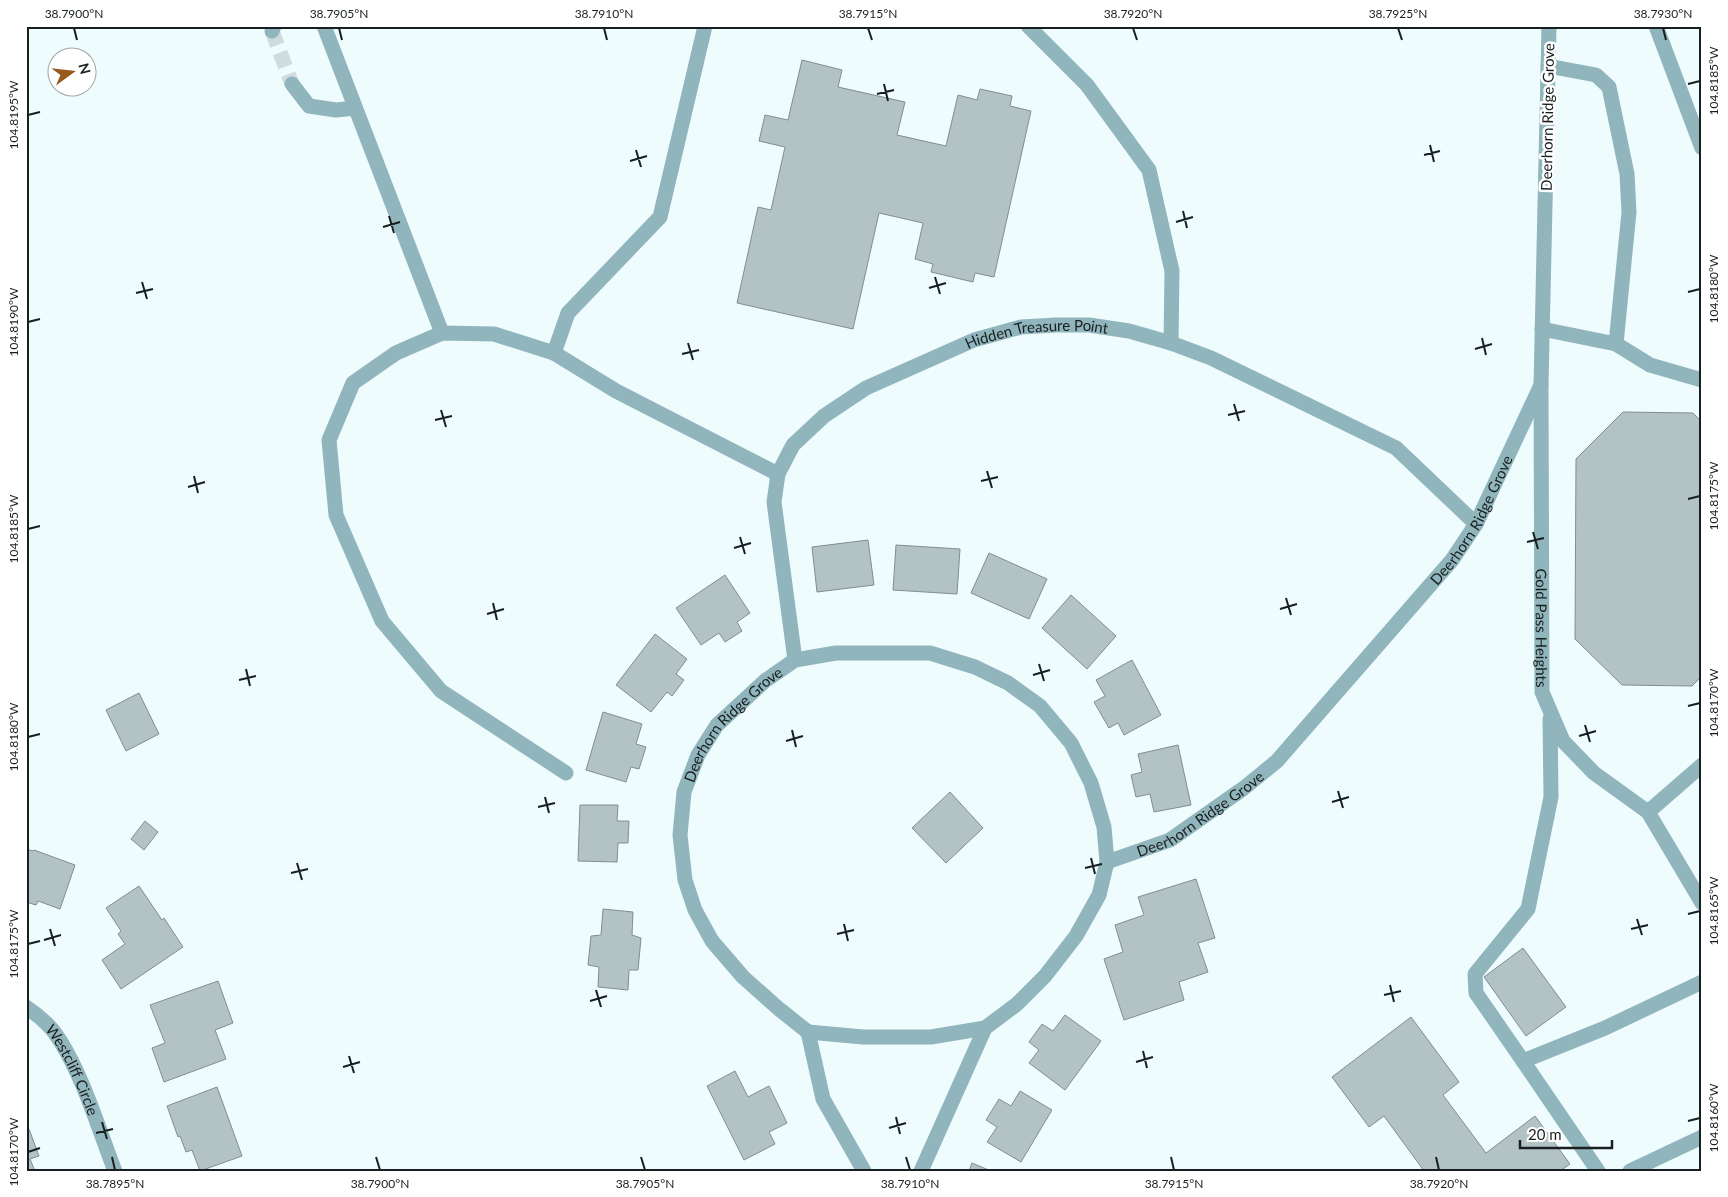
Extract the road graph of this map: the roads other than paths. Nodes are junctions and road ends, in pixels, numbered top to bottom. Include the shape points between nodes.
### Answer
1 (324, 26) edge
2 (705, 26) edge
3 (1028, 26) edge
4 (1549, 26) edge
5 (1656, 26) edge
6 (1548, 66) junction
7 (292, 84) tunnel mouth
8 (355, 108) junction
9 (1702, 148) edge
10 (1542, 329) junction
11 (442, 333) junction
12 (1171, 343) junction
13 (1616, 344) junction
14 (554, 353) junction
15 (1702, 380) edge
16 (1541, 385) junction
17 (778, 474) junction
18 (1476, 524) junction
19 (795, 660) junction
20 (1550, 709) junction
21 (1702, 765) edge
22 (566, 773) dead end
23 (1648, 812) junction
24 (1107, 862) junction
25 (1702, 903) edge
26 (1702, 982) edge
27 (26, 1006) edge
28 (986, 1028) junction
29 (808, 1032) junction
30 (1522, 1061) junction
31 (1702, 1137) edge
32 (115, 1171) edge
33 (864, 1171) edge
34 (921, 1171) edge
35 (1598, 1171) edge
36 (1630, 1171) edge

1 - 8 street
2 - 14 street via 660,216 568,313
3 - 12 street via 1087,85 1149,170 1172,271
4 - 6 street, Deerhorn Ridge Grove
5 - 9 street
6 - 10 street, Deerhorn Ridge Grove
6 - 13 street via 1596,75 1609,87 1627,174 1629,212
7 - 8 street via 309,106 336,110
8 - 11 street
10 - 13 street
10 - 16 street, Deerhorn Ridge Grove
11 - 14 street via 494,334
11 - 22 street via 396,353 353,383 329,440 336,515 382,622 441,691
12 - 17 street, Hidden Treasure Point via 1130,331 1056,324 1021,327 974,340 866,388 824,416 793,445
12 - 18 street, Hidden Treasure Point via 1248,375 1396,448
13 - 15 street via 1650,365
14 - 17 street via 616,391
16 - 18 street, Deerhorn Ridge Grove
16 - 20 street, Gold Pass Heights via 1542,692
17 - 19 street, Hidden Treasure Point via 774,502
18 - 24 street, Deerhorn Ridge Grove via 1452,560 1278,761 1170,840
19 - 24 street, Deerhorn Ridge Grove via 836,653 930,654 975,667 1008,683 1040,706 1071,743 1091,783 1104,827
19 - 29 street, Deerhorn Ridge Grove via 766,680 717,724 698,755 684,792 680,835 685,880 695,910 712,942 743,977
20 - 23 street, Gold Pass Heights via 1562,741 1594,773
20 - 30 street via 1550,797 1528,909 1475,974 1476,993
21 - 23 street
23 - 25 street, Gold Pass Heights
24 - 28 street, Deerhorn Ridge Grove via 1099,895 1076,936 1045,976
26 - 30 street via 1605,1028
27 - 32 street, Westcliff Circle via 58,1038 75,1068
28 - 29 street via 931,1037 863,1037
28 - 34 street, Deerhorn Ridge Grove
29 - 33 street via 823,1099
30 - 35 street
31 - 36 street

